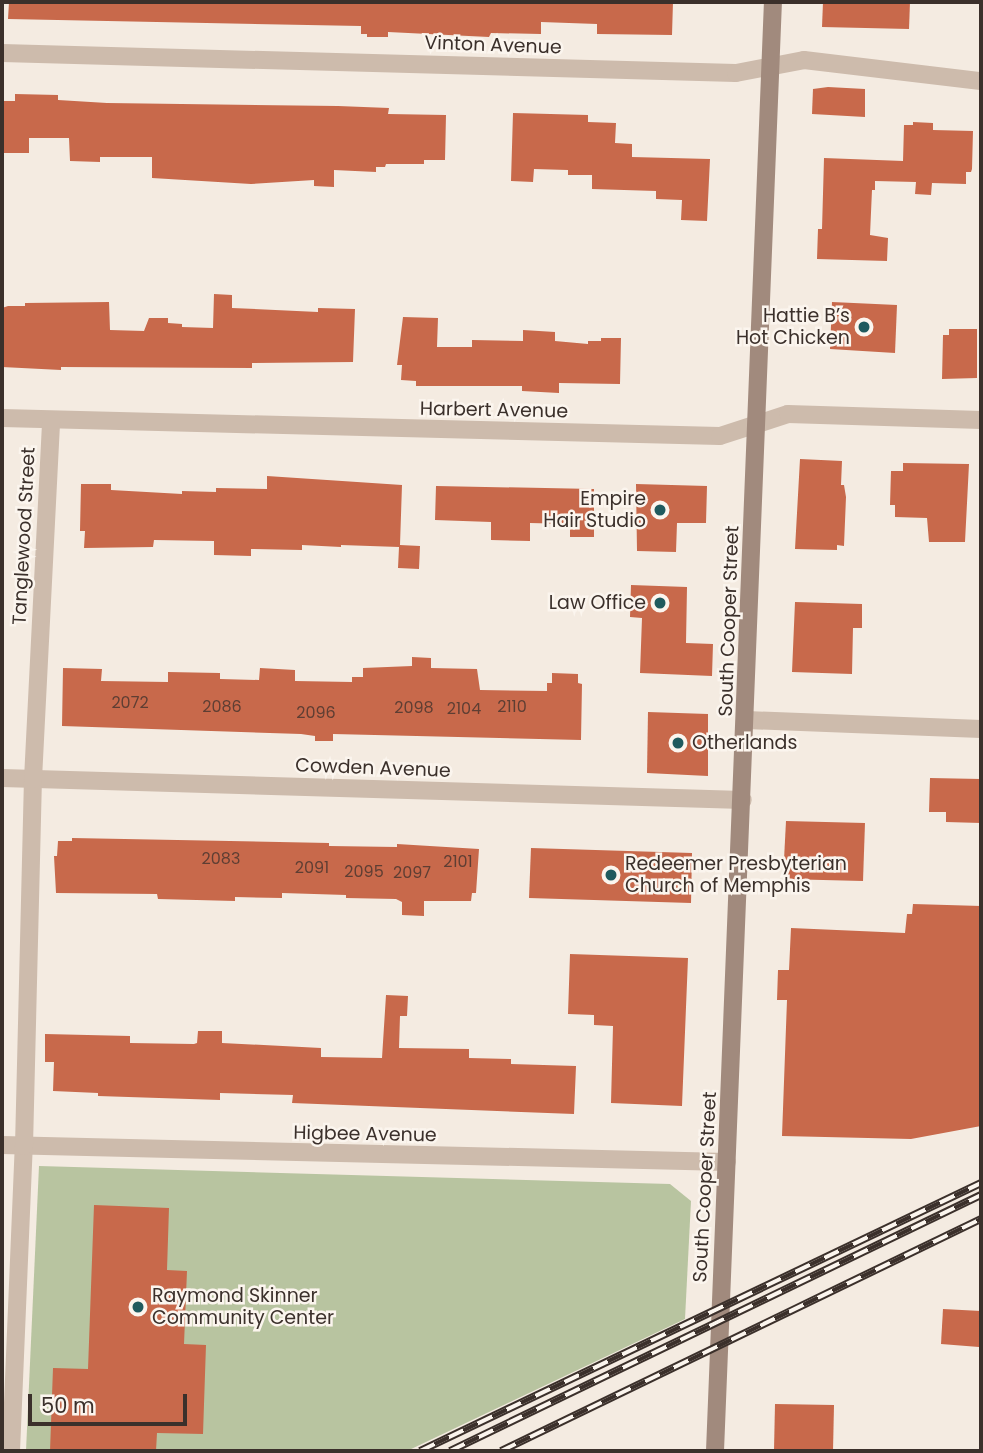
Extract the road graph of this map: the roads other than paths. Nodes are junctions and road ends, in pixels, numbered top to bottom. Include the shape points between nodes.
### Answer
1 (773, 2) edge
2 (2, 53) edge
3 (771, 66) junction
4 (981, 81) edge
5 (2, 418) edge
6 (51, 419) junction
7 (981, 421) edge
8 (757, 427) junction
9 (747, 720) junction
10 (981, 729) edge
11 (2, 778) edge
12 (33, 779) junction
13 (743, 800) junction
14 (2, 1145) edge
15 (24, 1146) junction
16 (727, 1162) junction
17 (11, 1451) edge
18 (715, 1451) edge

1 - 3 main road, South Cooper Street
2 - 3 street, Vinton Avenue via 736,74
3 - 4 street, Vinton Avenue via 804,60
3 - 8 main road, South Cooper Street
5 - 6 street, Harbert Avenue
6 - 8 street, Harbert Avenue via 720,436
6 - 12 street, Tanglewood Street
7 - 8 street, Harbert Avenue via 788,414
8 - 9 main road, South Cooper Street
9 - 10 street
9 - 13 main road, South Cooper Street
11 - 12 street, Cowden Avenue
12 - 13 street, Cowden Avenue
12 - 15 street, Tanglewood Street
13 - 16 main road, South Cooper Street
14 - 15 street, Higbee Avenue
15 - 16 street, Higbee Avenue
15 - 17 street, Tanglewood Street
16 - 18 main road, South Cooper Street

